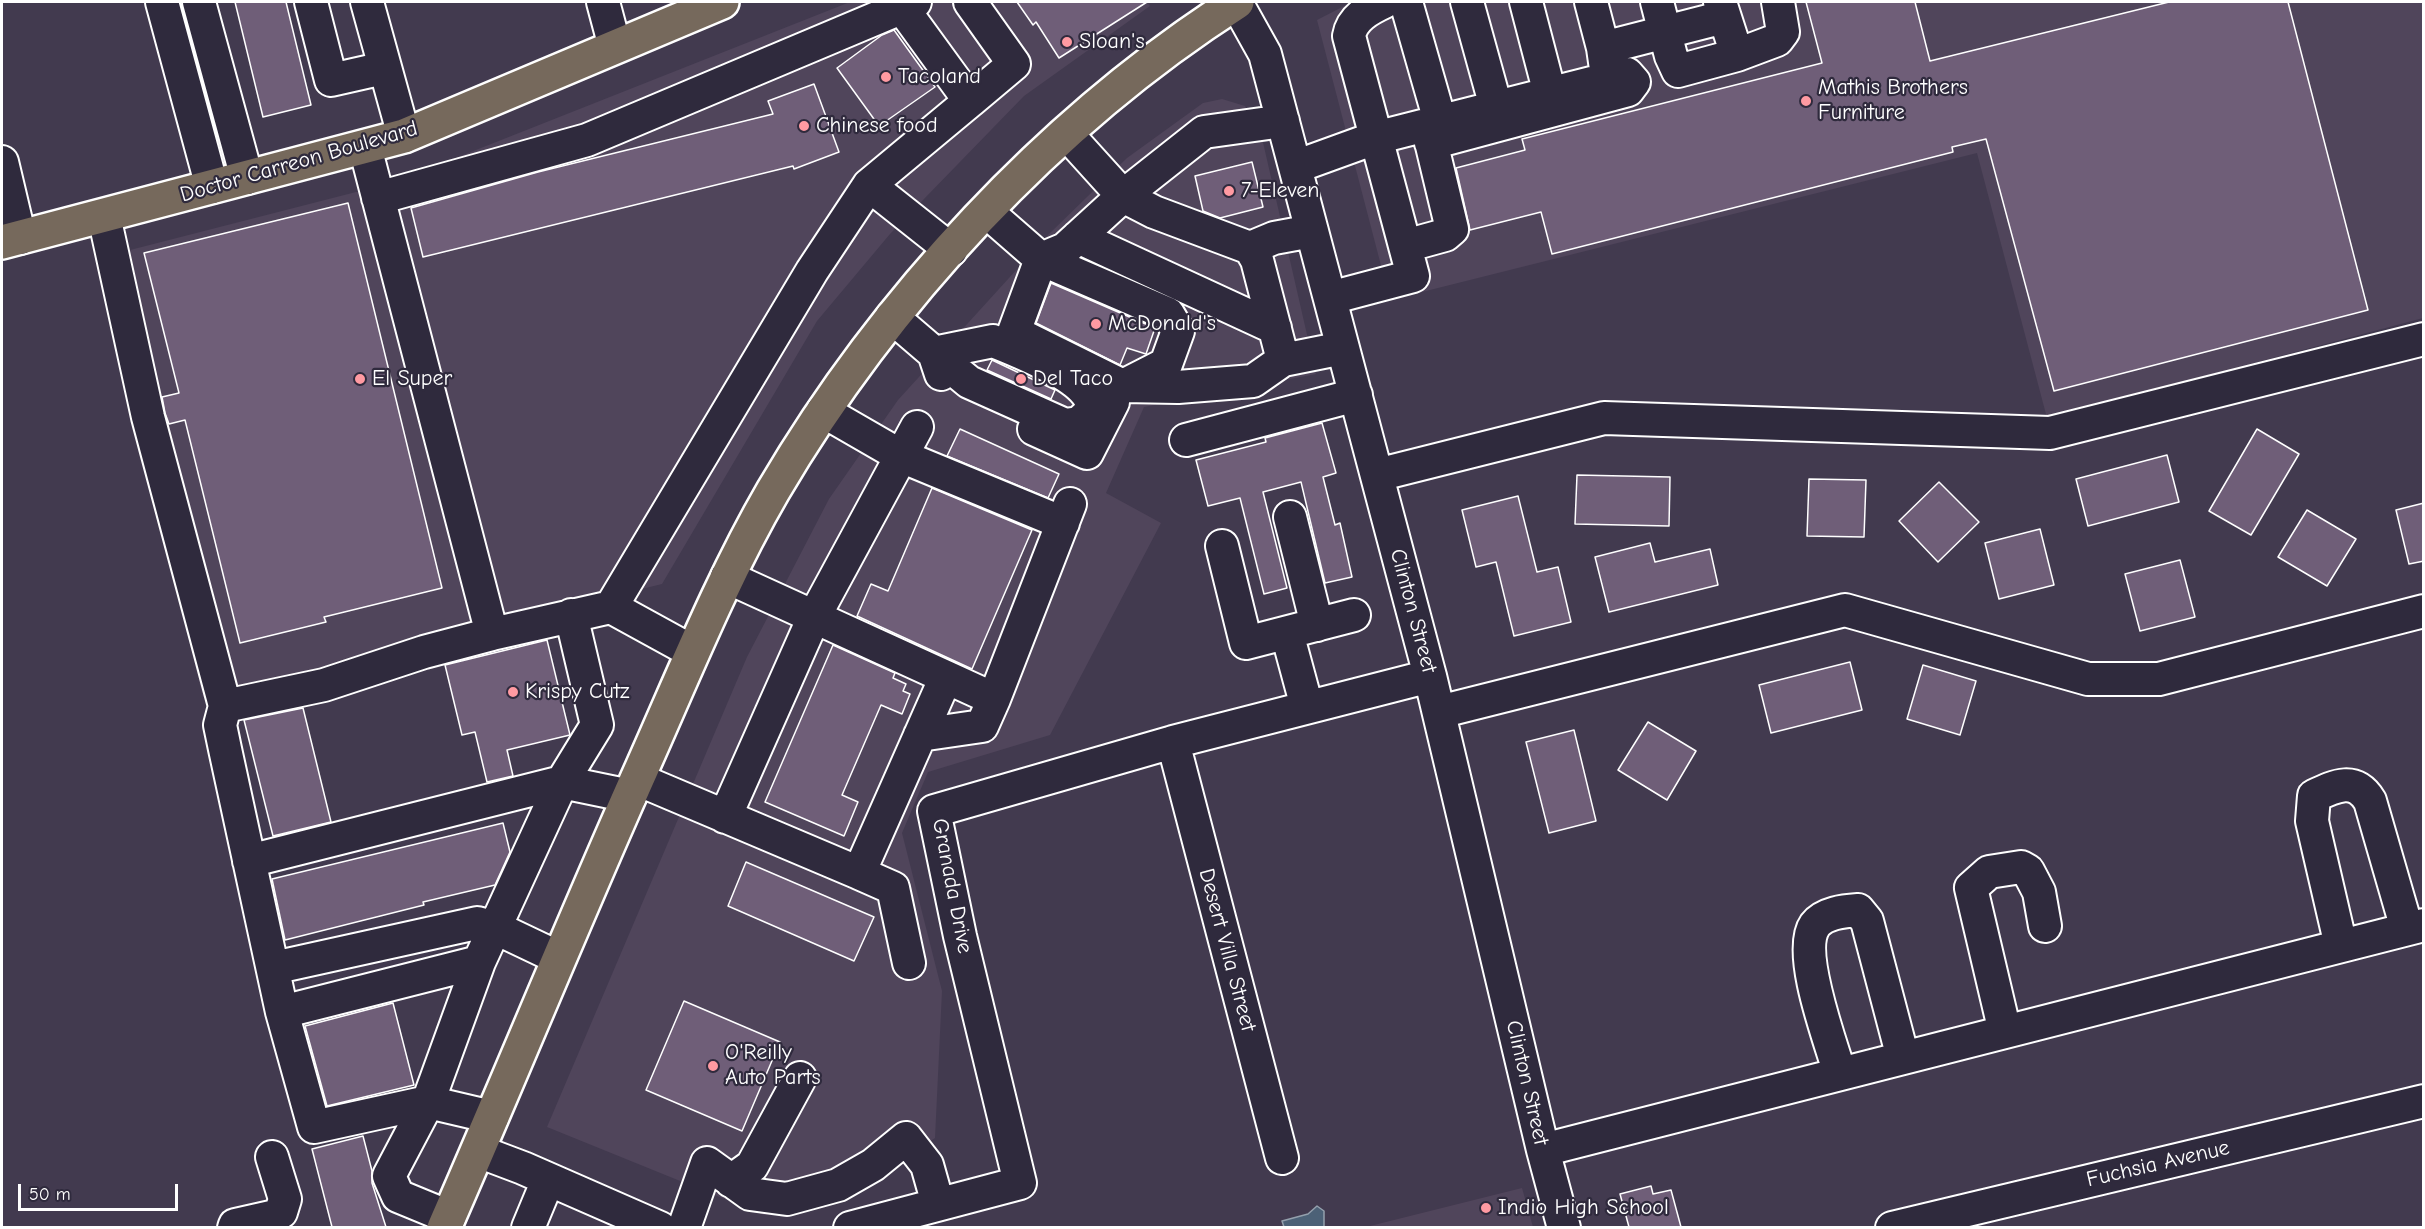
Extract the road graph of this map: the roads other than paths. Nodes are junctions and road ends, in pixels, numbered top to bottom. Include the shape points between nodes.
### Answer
1 (162, 2) edge
2 (199, 2) edge
3 (311, 2) edge
4 (367, 2) edge
5 (603, 2) edge
6 (722, 2) edge
7 (970, 2) edge
8 (1236, 2) edge
9 (1384, 2) edge
10 (1406, 2) edge
11 (1467, 2) edge
12 (1526, 2) edge
13 (1591, 2) edge
14 (1657, 2) edge
15 (1778, 2) edge
16 (905, 4) edge
17 (1722, 9) edge
18 (1665, 33) junction
19 (615, 47) junction
20 (1603, 48) junction
21 (1737, 55) junction
22 (384, 69) junction
23 (1678, 71) junction
24 (1621, 80) junction
25 (1550, 94) junction
26 (970, 101) junction
27 (1497, 107) junction
28 (1283, 121) junction
29 (1433, 129) junction
30 (1066, 133) junction
31 (404, 136) junction
32 (1375, 138) junction
33 (365, 147) junction
34 (2, 162) edge
35 (1295, 167) junction
36 (247, 178) junction
37 (869, 185) junction
38 (212, 188) junction
39 (1123, 196) junction
40 (378, 198) junction
41 (986, 211) junction
42 (104, 216) junction
43 (1312, 231) junction
44 (1078, 237) junction
45 (11, 240) edge
46 (1405, 246) junction
47 (1250, 248) junction
48 (951, 250) junction
49 (1041, 259) junction
50 (1330, 298) junction
51 (892, 317) junction
52 (1275, 327) junction
53 (2424, 339) edge
54 (1344, 348) junction
55 (1283, 360) junction
56 (1119, 393) junction
57 (1356, 395) junction
58 (823, 411) junction
59 (917, 427) dead end
60 (1186, 440) dead end
61 (901, 456) junction
62 (1377, 475) junction
63 (1290, 517) dead end
64 (1222, 546) dead end
65 (727, 577) junction
66 (611, 607) junction
67 (2424, 612) edge
68 (571, 615) junction
69 (1354, 615) dead end
70 (814, 617) junction
71 (1317, 625) junction
72 (1287, 633) junction
73 (492, 634) junction
74 (693, 652) junction
75 (1430, 676) junction
76 (946, 677) junction
77 (994, 699) junction
78 (225, 706) junction
79 (1307, 707) junction
80 (1439, 712) junction
81 (920, 735) junction
82 (1173, 742) junction
83 (562, 782) junction
84 (633, 788) junction
85 (725, 816) junction
86 (249, 861) junction
87 (859, 873) junction
88 (2046, 926) dead end
89 (2415, 927) edge
90 (496, 928) junction
91 (2341, 946) junction
92 (559, 958) junction
93 (479, 962) junction
94 (909, 963) dead end
95 (273, 968) junction
96 (282, 1012) junction
97 (2005, 1032) junction
98 (1903, 1058) junction
99 (1840, 1074) junction
100 (800, 1078) dead end
101 (2424, 1101) edge
102 (428, 1102) junction
103 (492, 1117) junction
104 (1543, 1150) junction
105 (478, 1151) junction
106 (272, 1157) dead end
107 (1282, 1158) dead end
108 (548, 1180) junction
109 (731, 1181) junction
110 (938, 1204) junction
111 (446, 1222) edge
112 (234, 1227) edge
113 (528, 1227) edge
114 (660, 1227) edge
115 (684, 1227) edge
116 (850, 1227) edge
117 (1564, 1227) edge
118 (1892, 1227) edge

1 - 38 street
2 - 36 street
3 - 22 street via 331,80
4 - 22 street
5 - 19 street
6 - 19 main road, Doctor Carreon Boulevard
7 - 26 street via 1014,64
8 - 28 street, Clinton Street via 1265,54
8 - 30 main road via 1127,79
9 - 32 street via 1370,8 1351,25 1349,36
10 - 29 street
11 - 27 street
12 - 25 street
13 - 20 street
14 - 18 street
15 - 21 street via 1783,32 1777,40
16 - 26 street
16 - 40 street via 587,140
17 - 18 street
17 - 21 street
18 - 20 street
18 - 23 street
19 - 31 main road, Doctor Carreon Boulevard
20 - 24 street
21 - 23 street
22 - 31 street
23 - 24 street
24 - 25 street
24 - 29 street via 1628,90
25 - 27 street
26 - 37 street
27 - 29 street
28 - 35 street, Clinton Street
28 - 39 street via 1204,132
29 - 32 street
29 - 46 street via 1452,229 1445,235
30 - 39 street
30 - 41 main road
31 - 33 main road, Doctor Carreon Boulevard
32 - 35 street
32 - 46 street
33 - 36 main road, Doctor Carreon Boulevard
33 - 40 street
34 - 45 street
35 - 43 street, Clinton Street
36 - 38 main road, Doctor Carreon Boulevard
37 - 48 street
37 - 66 street via 812,271
38 - 42 main road, Doctor Carreon Boulevard
39 - 44 street
39 - 47 street via 1154,212
40 - 73 street
41 - 48 main road
41 - 49 street
42 - 45 main road, Doctor Carreon Boulevard
42 - 78 street via 148,417
43 - 47 street via 1274,238
43 - 50 street, Clinton Street
44 - 49 street via 1065,249
44 - 52 street
46 - 50 street via 1413,276
47 - 52 street via 1257,260
48 - 51 main road
49 - 56 street via 1014,332
49 - 56 street via 1168,314 1178,331 1166,364
50 - 54 street, Clinton Street
51 - 56 street via 934,353 947,390 1087,453
51 - 58 main road
52 - 55 street
53 - 62 street via 2050,433 1604,418
54 - 55 street
54 - 57 street, Clinton Street
55 - 56 street via 1253,381
57 - 60 street
57 - 62 street, Clinton Street
58 - 61 street
58 - 65 main road
59 - 61 street
61 - 70 street
61 - 77 street via 1067,513
62 - 75 street, Clinton Street
63 - 71 street
64 - 72 street via 1246,644
65 - 70 street
65 - 74 main road
66 - 68 street
66 - 74 street
67 - 80 street via 2159,679 2088,679 1845,610
68 - 73 street
68 - 83 street via 597,725
69 - 71 street
70 - 76 street
70 - 85 street
71 - 72 street
72 - 79 street
73 - 78 street via 324,685
74 - 84 main road
75 - 79 street, Granada Drive
75 - 80 street, Clinton Street
76 - 77 street
76 - 81 street
77 - 81 street via 981,726
78 - 86 street via 220,724
79 - 82 street, Granada Drive
80 - 104 street, Clinton Street
81 - 87 street
82 - 107 street, Desert Villa Street
82 - 110 street, Granada Drive via 934,811 1020,1184
83 - 84 street
83 - 86 street
83 - 90 street
84 - 85 street
84 - 92 main road
85 - 87 street
86 - 95 street
87 - 94 street via 893,888
88 - 97 street via 2039,892 2028,871 2021,867 1989,872 1971,888
89 - 91 street
89 - 91 street via 2364,790 2350,785 2333,787 2314,796 2312,821
90 - 92 street
90 - 93 street
90 - 95 street via 477,923
91 - 97 street
92 - 103 main road
93 - 96 street
93 - 102 street
95 - 96 street
96 - 102 street via 314,1127
97 - 98 street
98 - 99 street
98 - 99 street via 1867,921 1858,910 1837,912 1816,924 1809,939 1812,978
99 - 104 street
100 - 109 street via 752,1166
101 - 118 street, Fuchsia Avenue
102 - 103 street
102 - 111 street via 389,1176 398,1196
103 - 105 main road
104 - 117 street, Clinton Street
105 - 108 street
105 - 111 main road
106 - 112 street via 285,1199 281,1212
108 - 113 street
108 - 114 street
109 - 110 street via 750,1194 787,1199 838,1185 873,1165 906,1138 927,1165
109 - 115 street via 708,1163
110 - 116 street, Granada Drive

